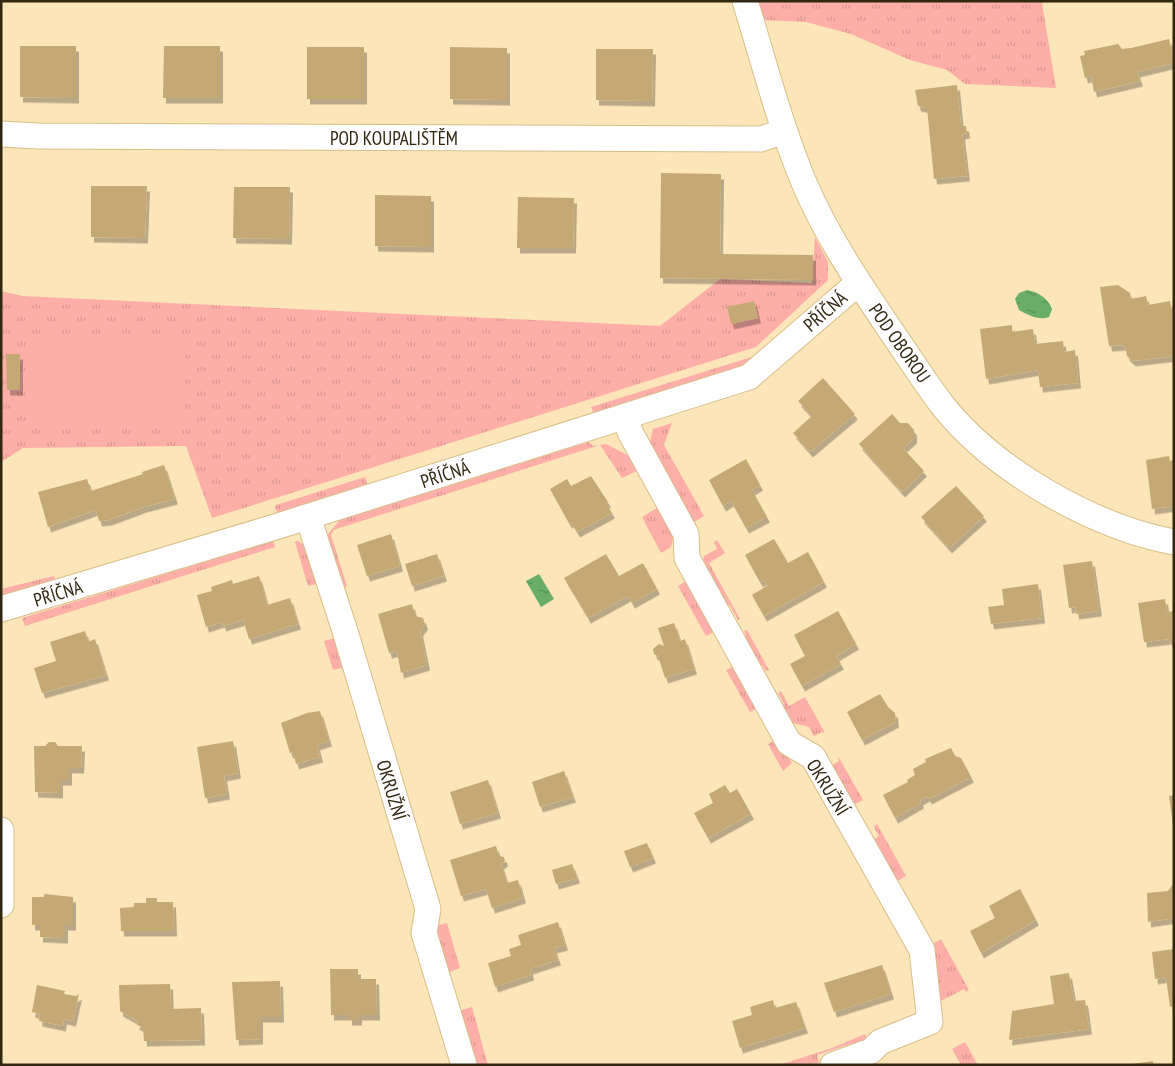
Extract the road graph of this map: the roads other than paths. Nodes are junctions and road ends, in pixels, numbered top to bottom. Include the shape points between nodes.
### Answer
1 (745, 1) edge
2 (785, 131) junction
3 (1, 134) edge
4 (858, 283) junction
5 (626, 418) junction
6 (308, 517) junction
7 (1174, 542) edge
8 (1, 609) edge
9 (1, 830) edge
10 (1, 905) edge
11 (464, 1065) edge
12 (833, 1065) edge

1 - 2 street, POD OBOROU
2 - 3 street, POD KOUPALIŠTĚM via 761,139
2 - 4 street, POD OBOROU via 805,184
4 - 5 street, PŘÍČNÁ via 749,377
4 - 7 street, POD OBOROU via 944,407 989,452 1035,486 1087,515
5 - 6 street, PŘÍČNÁ
5 - 12 street, OKRUŽNÍ via 630,432 686,534 687,558 789,743 813,757 922,950 930,1022 880,1042 871,1051
6 - 8 street, PŘÍČNÁ
6 - 11 street, OKRUŽNÍ via 428,909 424,933
9 - 10 street

